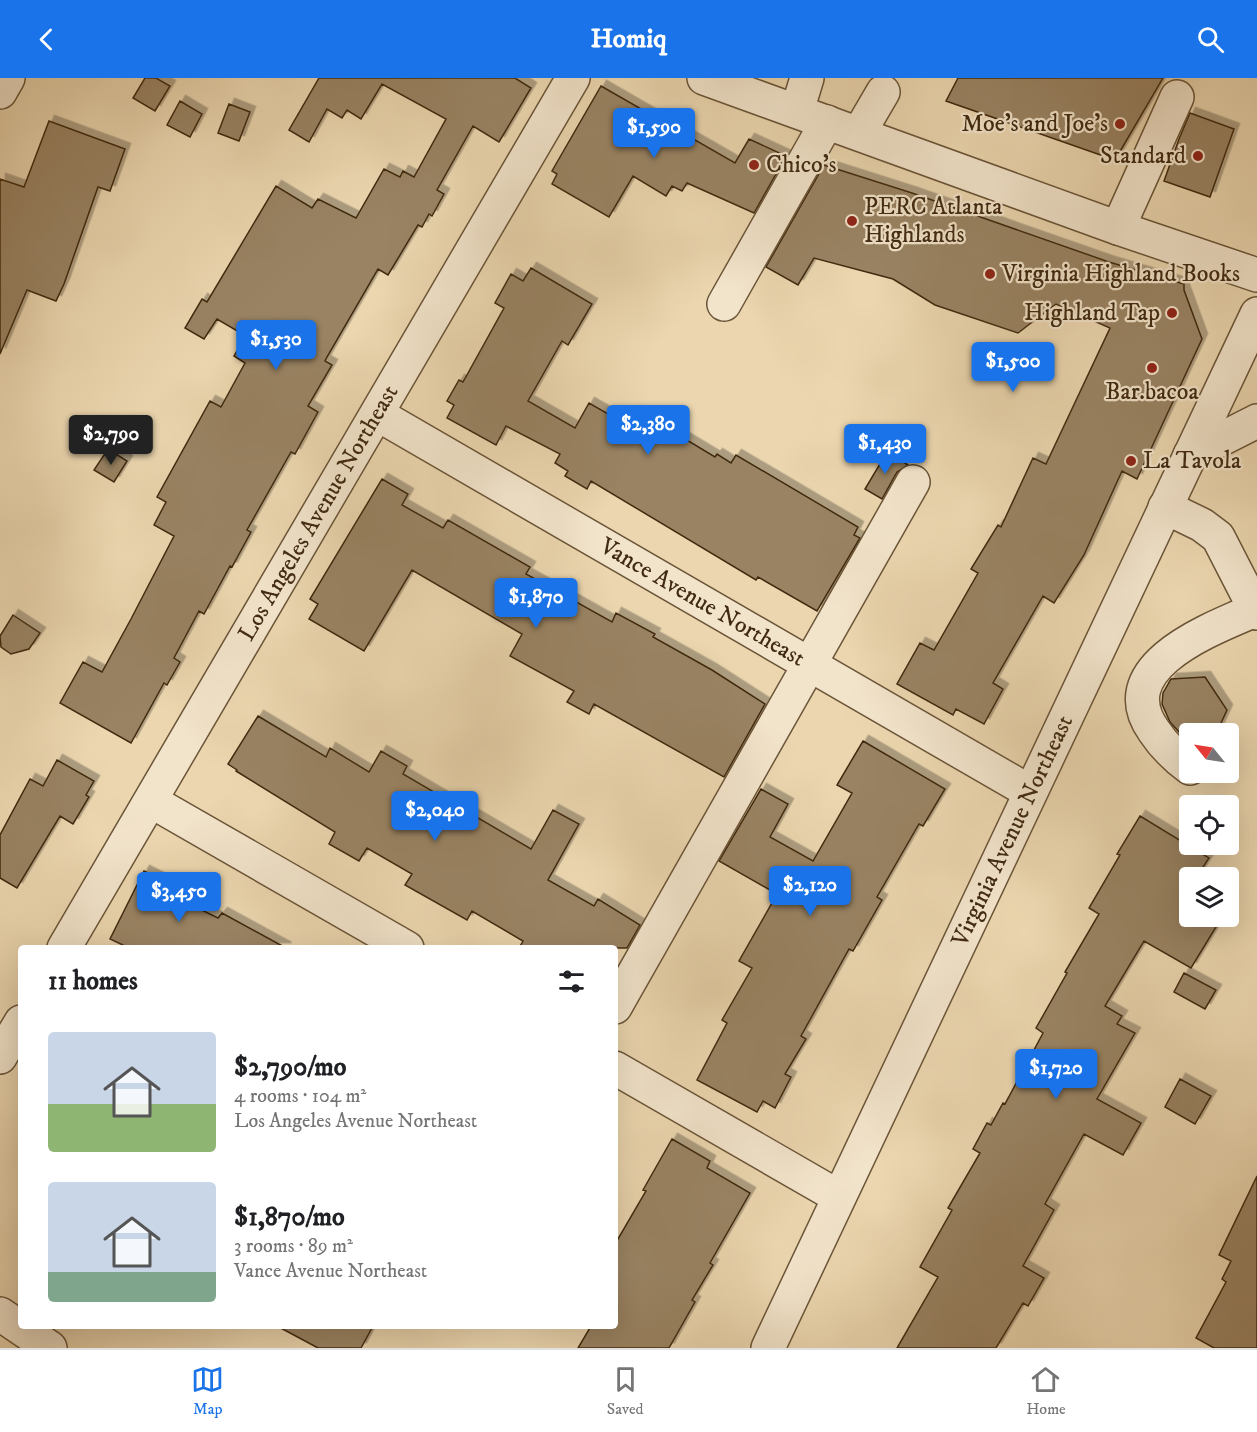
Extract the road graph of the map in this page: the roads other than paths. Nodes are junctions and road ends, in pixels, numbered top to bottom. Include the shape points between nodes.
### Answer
1 (9, 78) edge
2 (573, 78) edge
3 (704, 78) edge
4 (807, 78) edge
5 (0, 92) edge
6 (883, 92) dead end
7 (1177, 97) dead end
8 (812, 116) junction
9 (859, 133) junction
10 (1118, 228) junction
11 (1257, 275) edge
12 (724, 304) dead end
13 (1257, 314) edge
14 (376, 414) junction
15 (1257, 421) edge
16 (1190, 455) junction
17 (912, 482) dead end
18 (1165, 507) junction
19 (1256, 612) edge
20 (810, 665) junction
21 (1179, 760) edge
22 (1030, 792) junction
23 (151, 801) junction
24 (66, 945) edge
25 (402, 945) edge
26 (618, 1002) edge
27 (18, 1027) edge
28 (0, 1058) edge
29 (618, 1070) edge
30 (839, 1197) junction
31 (0, 1314) edge
32 (18, 1326) edge
33 (22, 1329) edge
34 (50, 1348) edge
35 (768, 1348) edge

1 - 5 street
2 - 14 street, Los Angeles Avenue Northeast
3 - 8 street
4 - 8 street
6 - 9 street
7 - 10 street
8 - 9 street
8 - 12 street
9 - 10 street
10 - 11 street
13 - 16 street, Virginia Avenue Northeast
14 - 20 street, Vance Avenue Northeast
14 - 23 street, Los Angeles Avenue Northeast
15 - 16 street
16 - 18 street, Virginia Avenue Northeast
17 - 20 street
18 - 19 street via 1218,537
18 - 22 street, Virginia Avenue Northeast
19 - 21 street via 1184,642 1144,682 1141,702 1148,722
20 - 22 street, Vance Avenue Northeast
20 - 26 street
22 - 30 street, Virginia Avenue Northeast
23 - 24 street, Los Angeles Avenue Northeast
23 - 25 street
27 - 28 street
29 - 30 street
30 - 35 street, Virginia Avenue Northeast
31 - 32 street
33 - 34 street

